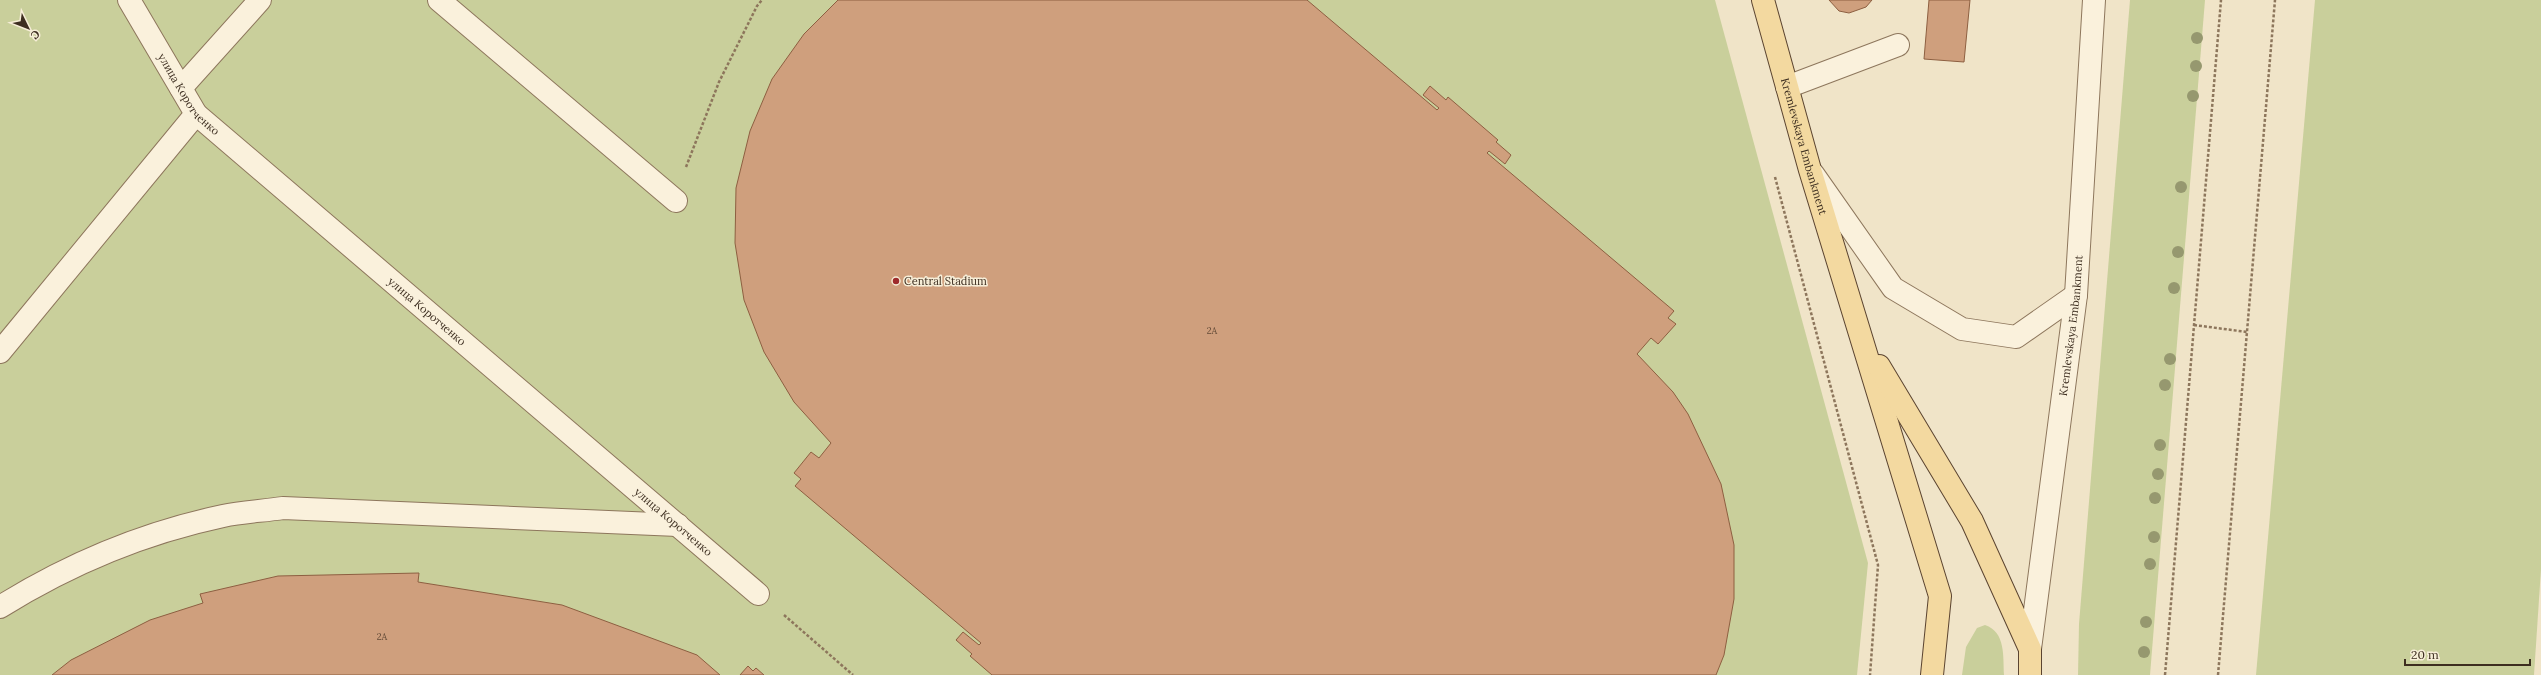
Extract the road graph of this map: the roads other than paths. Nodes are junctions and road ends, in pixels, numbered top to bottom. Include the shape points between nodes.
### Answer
1 (260, 0) edge
2 (439, 0) edge
3 (1763, 0) edge
4 (2094, 0) edge
5 (134, 3) edge
6 (1898, 45) dead end
7 (1788, 87) junction
8 (181, 88) junction
9 (196, 114) junction
10 (1810, 170) junction
11 (676, 201) road end
12 (2076, 295) junction
13 (1862, 338) junction
14 (0, 352) edge
15 (678, 525) junction
16 (758, 594) road end
17 (0, 607) edge
18 (2030, 649) junction
19 (1932, 675) edge
20 (2030, 675) edge

1 - 8 street
2 - 11 street
3 - 7 main road, Kremlevskaya Embankment
4 - 12 street, Kremlevskaya Embankment
5 - 8 street, улица Коротченко
6 - 7 street
7 - 10 main road, Kremlevskaya Embankment
8 - 9 street, улица Коротченко
9 - 14 street
9 - 15 street, улица Коротченко
10 - 12 street via 1893,288 1962,330 2016,337
10 - 13 main road, Kremlevskaya Embankment
12 - 18 street, Kremlevskaya Embankment
13 - 18 main road, Kremlevskaya Embankment via 1972,520
13 - 19 main road, Kremlevskaya Embankment via 1940,596
15 - 16 street, улица Коротченко
15 - 17 street via 283,508 210,519 168,529 104,552
18 - 20 main road, Kremlevskaya Embankment

